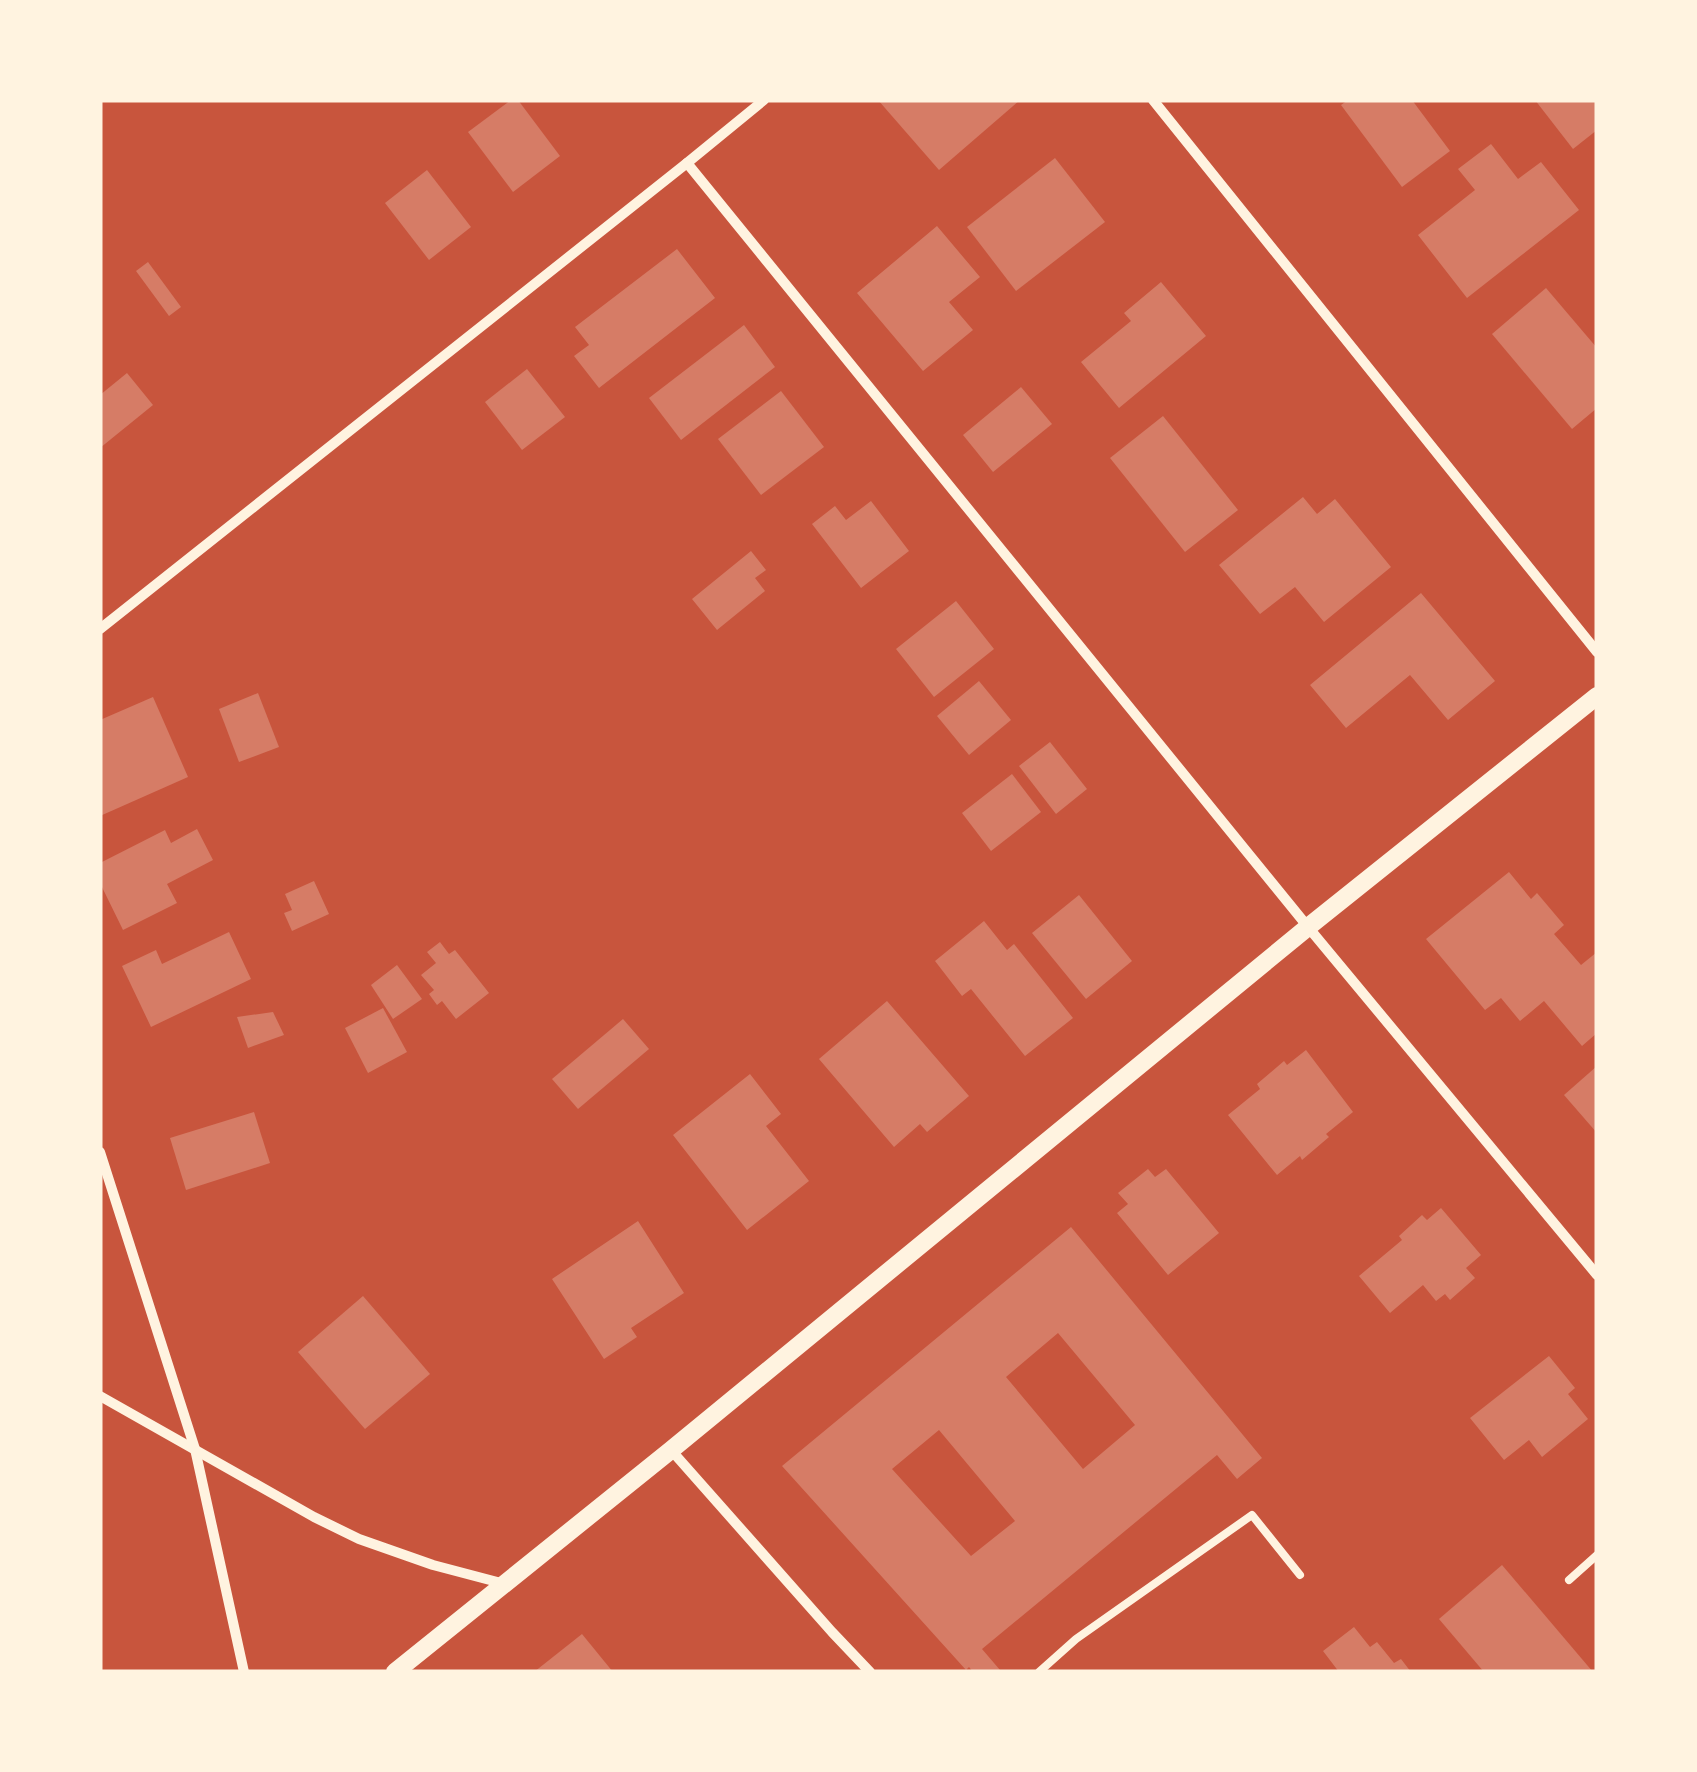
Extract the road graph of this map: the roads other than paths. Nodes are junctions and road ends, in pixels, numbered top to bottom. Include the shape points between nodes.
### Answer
1 (764, 100) edge
2 (1152, 100) edge
3 (687, 164) junction
4 (100, 629) edge
5 (1597, 652) edge
6 (1597, 696) edge
7 (1308, 927) junction
8 (100, 1152) edge
9 (1597, 1275) edge
10 (100, 1396) edge
11 (195, 1448) junction
12 (671, 1450) junction
13 (1597, 1555) edge
14 (1300, 1575) dead end
15 (1568, 1580) dead end
16 (506, 1584) junction
17 (244, 1672) edge
18 (395, 1672) edge
19 (870, 1672) edge
20 (1040, 1672) edge

1 - 3 street
2 - 5 street
3 - 4 street
3 - 7 street
6 - 7 street
7 - 9 street
7 - 12 street
8 - 11 street
10 - 11 street
11 - 16 street via 359,1539
11 - 17 street
12 - 16 street
12 - 19 street
13 - 15 lane
14 - 20 lane via 1252,1515 1076,1639
16 - 18 street

